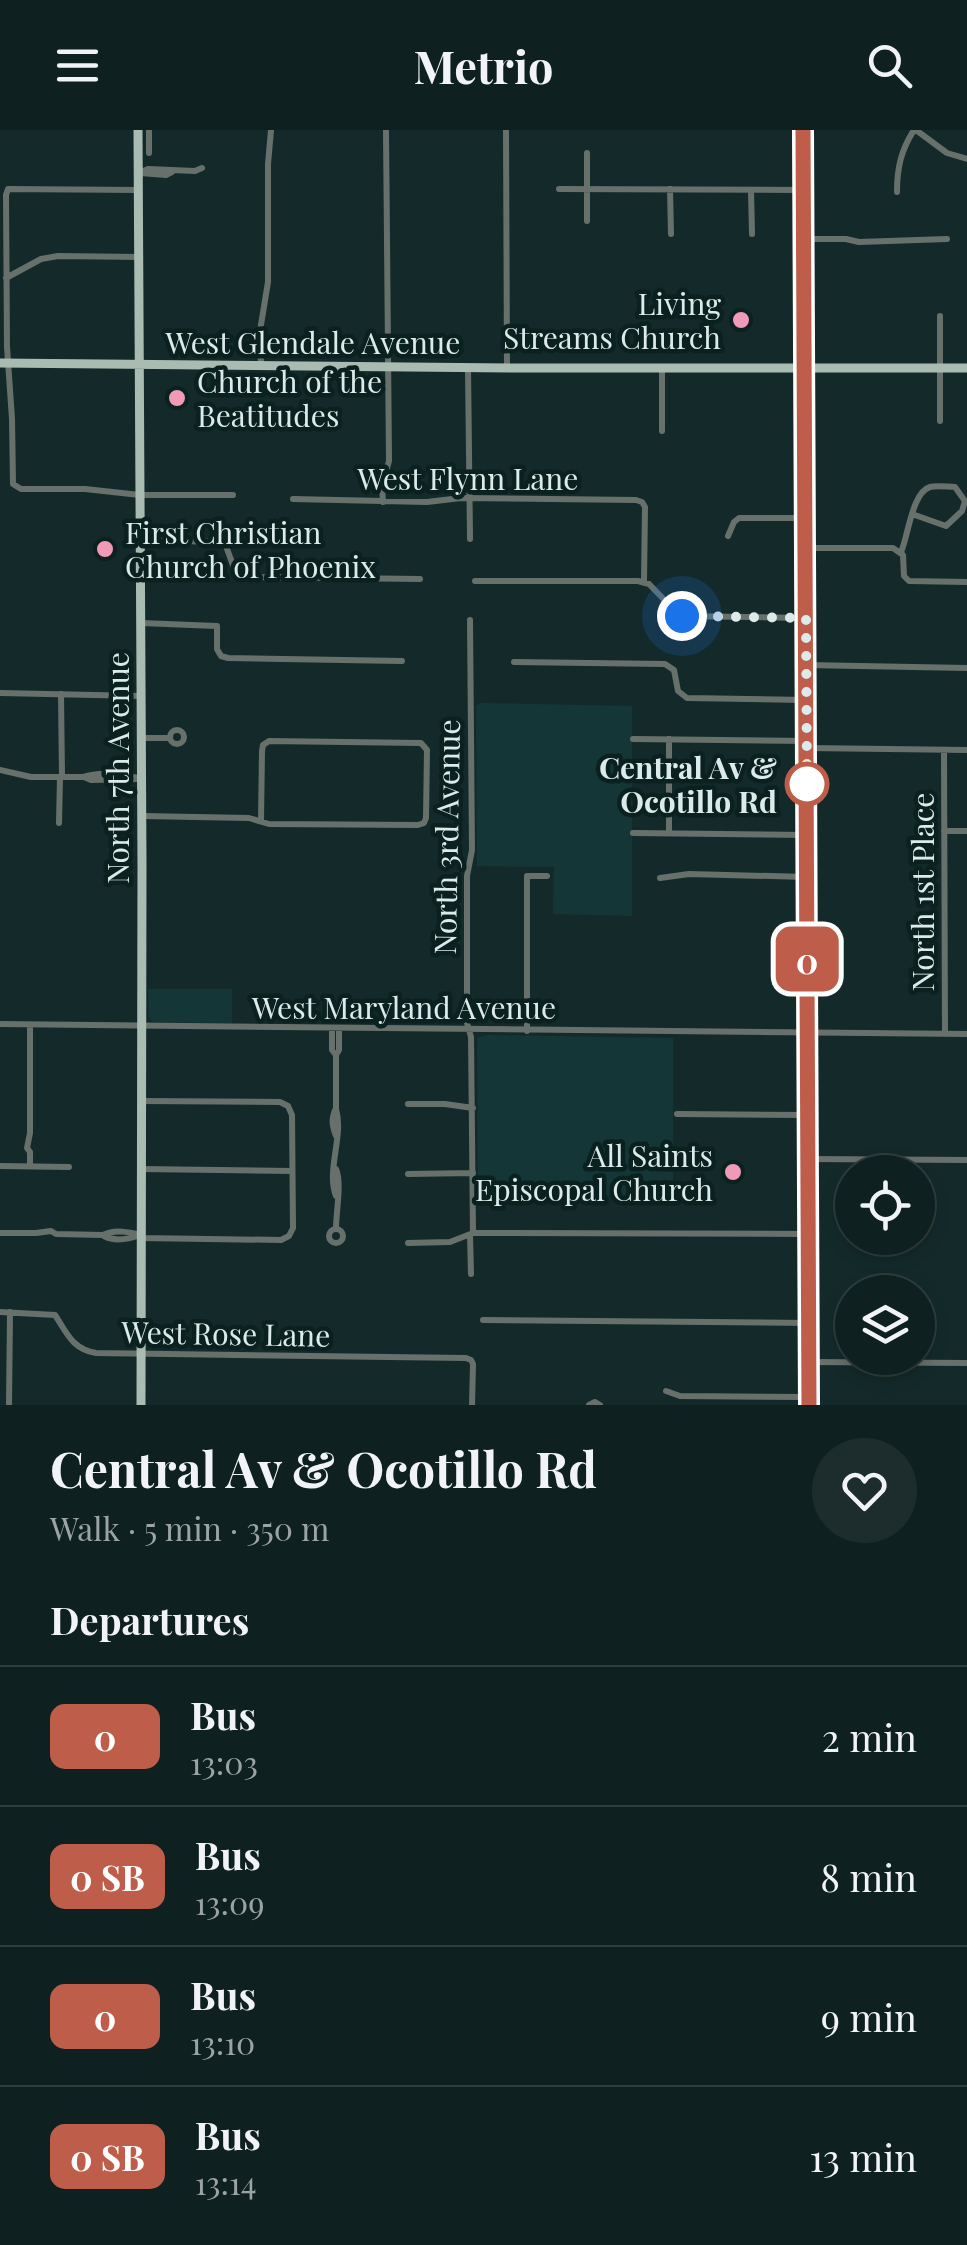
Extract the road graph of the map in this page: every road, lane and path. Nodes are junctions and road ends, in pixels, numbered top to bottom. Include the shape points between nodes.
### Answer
1 (138, 130) edge
2 (149, 130) edge
3 (271, 130) edge
4 (386, 130) edge
5 (506, 130) edge
6 (803, 130) edge
7 (915, 130) edge
8 (587, 152) dead end
9 (149, 153) dead end
10 (967, 159) edge
11 (202, 168) dead end
12 (139, 173) junction
13 (559, 189) dead end
14 (588, 189) junction
15 (670, 189) junction
16 (139, 190) junction
17 (751, 190) junction
18 (803, 190) junction
19 (897, 192) dead end
20 (587, 221) dead end
21 (671, 234) dead end
22 (752, 234) dead end
23 (804, 239) junction
24 (946, 239) dead end
25 (139, 257) junction
26 (6, 278) junction
27 (940, 316) dead end
28 (4, 363) edge
29 (140, 366) junction
30 (261, 366) junction
31 (389, 367) junction
32 (662, 367) junction
33 (468, 368) junction
34 (507, 368) junction
35 (806, 368) junction
36 (940, 368) junction
37 (967, 368) edge
38 (940, 421) dead end
39 (662, 431) dead end
40 (140, 495) junction
41 (233, 495) dead end
42 (469, 498) junction
43 (293, 499) dead end
44 (383, 502) junction
45 (912, 514) junction
46 (806, 518) junction
47 (728, 536) dead end
48 (470, 539) dead end
49 (141, 540) junction
50 (806, 548) junction
51 (900, 552) junction
52 (420, 579) dead end
53 (476, 581) dead end
54 (644, 582) junction
55 (967, 582) edge
56 (806, 618) junction
57 (470, 620) dead end
58 (141, 623) junction
59 (402, 661) dead end
60 (514, 662) dead end
61 (806, 665) junction
62 (967, 668) edge
63 (0, 693) edge
64 (62, 694) junction
65 (141, 696) junction
66 (806, 700) junction
67 (141, 738) junction
68 (170, 738) dead end
69 (633, 739) dead end
70 (669, 740) junction
71 (807, 745) junction
72 (944, 750) junction
73 (967, 750) edge
74 (0, 770) edge
75 (61, 777) junction
76 (142, 778) junction
77 (142, 816) junction
78 (261, 821) junction
79 (59, 823) dead end
80 (944, 830) junction
81 (967, 831) edge
82 (632, 833) dead end
83 (669, 833) junction
84 (807, 835) junction
85 (547, 876) dead end
86 (807, 877) junction
87 (660, 878) dead end
88 (0, 1024) edge
89 (30, 1025) junction
90 (142, 1027) junction
91 (336, 1030) junction
92 (470, 1031) junction
93 (527, 1031) junction
94 (807, 1034) junction
95 (945, 1034) junction
96 (967, 1034) edge
97 (142, 1102) junction
98 (408, 1104) dead end
99 (473, 1108) junction
100 (677, 1114) dead end
101 (808, 1115) junction
102 (808, 1159) junction
103 (967, 1160) edge
104 (0, 1166) edge
105 (30, 1166) junction
106 (69, 1167) dead end
107 (142, 1170) junction
108 (292, 1171) junction
109 (473, 1173) junction
110 (408, 1174) dead end
111 (336, 1229) dead end
112 (0, 1233) edge
113 (472, 1234) junction
114 (809, 1234) junction
115 (141, 1236) junction
116 (408, 1243) dead end
117 (471, 1274) dead end
118 (0, 1312) edge
119 (10, 1312) junction
120 (483, 1320) dead end
121 (808, 1323) junction
122 (141, 1354) junction
123 (809, 1362) junction
124 (967, 1363) edge
125 (666, 1392) dead end
126 (809, 1401) edge
127 (9, 1405) edge
128 (141, 1405) edge
129 (472, 1405) edge
130 (588, 1405) edge
131 (600, 1405) edge

1 - 12 main road, North 7th Avenue
2 - 9 street
3 - 30 street
4 - 31 street
5 - 34 street
6 - 18 main road
7 - 10 street
7 - 19 street via 898,164
8 - 14 street
11 - 12 street
12 - 16 main road, North 7th Avenue
13 - 14 street
14 - 15 street
14 - 20 street
15 - 17 street
15 - 21 street
16 - 25 main road, North 7th Avenue
16 - 26 street via 8,189
17 - 18 street
17 - 22 street
18 - 23 main road
23 - 24 street
23 - 35 main road
25 - 26 street via 58,256
25 - 29 main road, North 7th Avenue
26 - 28 street
27 - 36 street
28 - 29 main road, West Glendale Avenue
28 - 40 street via 12,484
29 - 30 main road, West Glendale Avenue
29 - 40 main road, North 7th Avenue
30 - 31 main road, West Glendale Avenue
31 - 33 main road, West Glendale Avenue
31 - 44 street
32 - 34 main road, West Glendale Avenue
32 - 35 main road, West Glendale Avenue
32 - 39 street
33 - 34 main road, West Glendale Avenue
33 - 42 street
35 - 36 main road, West Glendale Avenue
35 - 46 main road
36 - 37 main road, West Glendale Avenue
36 - 38 street
40 - 41 street
40 - 49 main road, North 7th Avenue
42 - 44 street, West Flynn Lane
42 - 48 street
42 - 54 street, West Flynn Lane via 642,502
43 - 44 street, West Flynn Lane
45 - 45 street via 929,487 955,487 965,501 946,526
45 - 51 street
46 - 47 street via 739,518
46 - 50 main road
49 - 52 street via 222,543 247,578
49 - 58 main road, North 7th Avenue
50 - 51 street
50 - 56 main road
51 - 55 street via 908,581
53 - 54 street
54 - 56 street via 680,616
56 - 61 main road
57 - 92 street, North 3rd Avenue
58 - 59 street via 217,626 217,649 228,658
58 - 65 main road, North 7th Avenue
60 - 66 street via 665,664 687,698
61 - 62 street
61 - 66 main road
63 - 64 street
64 - 65 street
64 - 75 street
65 - 67 main road, North 7th Avenue
66 - 71 main road
67 - 68 street
67 - 76 main road, North 7th Avenue
69 - 70 street
70 - 71 street
70 - 83 street
71 - 72 street
71 - 84 main road
72 - 73 street
72 - 80 street, North 1st Place
74 - 75 street
75 - 76 street
75 - 79 street
76 - 77 main road, North 7th Avenue
77 - 78 street
77 - 90 main road, North 7th Avenue
78 - 78 street via 263,745 269,741 421,743 428,750 424,824
80 - 81 street
80 - 95 street, North 1st Place
82 - 83 street
83 - 84 street
84 - 86 main road
85 - 93 street via 527,876
86 - 87 street
86 - 94 main road
88 - 89 street, West Maryland Avenue
89 - 90 street, West Maryland Avenue
89 - 105 street
90 - 91 street, West Maryland Avenue
90 - 97 main road, North 7th Avenue
91 - 92 street, West Maryland Avenue
91 - 111 street
92 - 93 street, West Maryland Avenue
92 - 99 street, North 3rd Avenue
93 - 94 street, West Maryland Avenue
94 - 95 street, West Maryland Avenue
94 - 101 main road
95 - 96 street, West Maryland Avenue
97 - 107 main road, North 7th Avenue
97 - 108 street via 280,1102 292,1114
98 - 99 street
99 - 109 street, North 3rd Avenue
100 - 101 street
101 - 102 main road
102 - 103 street
102 - 114 main road
104 - 105 street
105 - 106 street
107 - 108 street
107 - 115 main road, North 7th Avenue
108 - 115 street via 292,1229 281,1240
109 - 110 street
109 - 113 street, North 3rd Avenue
112 - 115 street
113 - 114 street
113 - 116 street
113 - 117 street, North 3rd Avenue
114 - 121 main road
115 - 122 main road, North 7th Avenue
118 - 119 street, West Rose Lane
119 - 122 street, West Rose Lane via 55,1315 71,1342 87,1351
119 - 127 street
120 - 121 street
121 - 123 main road
122 - 128 main road, North 7th Avenue
122 - 129 street, West Rose Lane via 470,1360
123 - 124 street
123 - 126 main road
125 - 126 street
130 - 131 street

